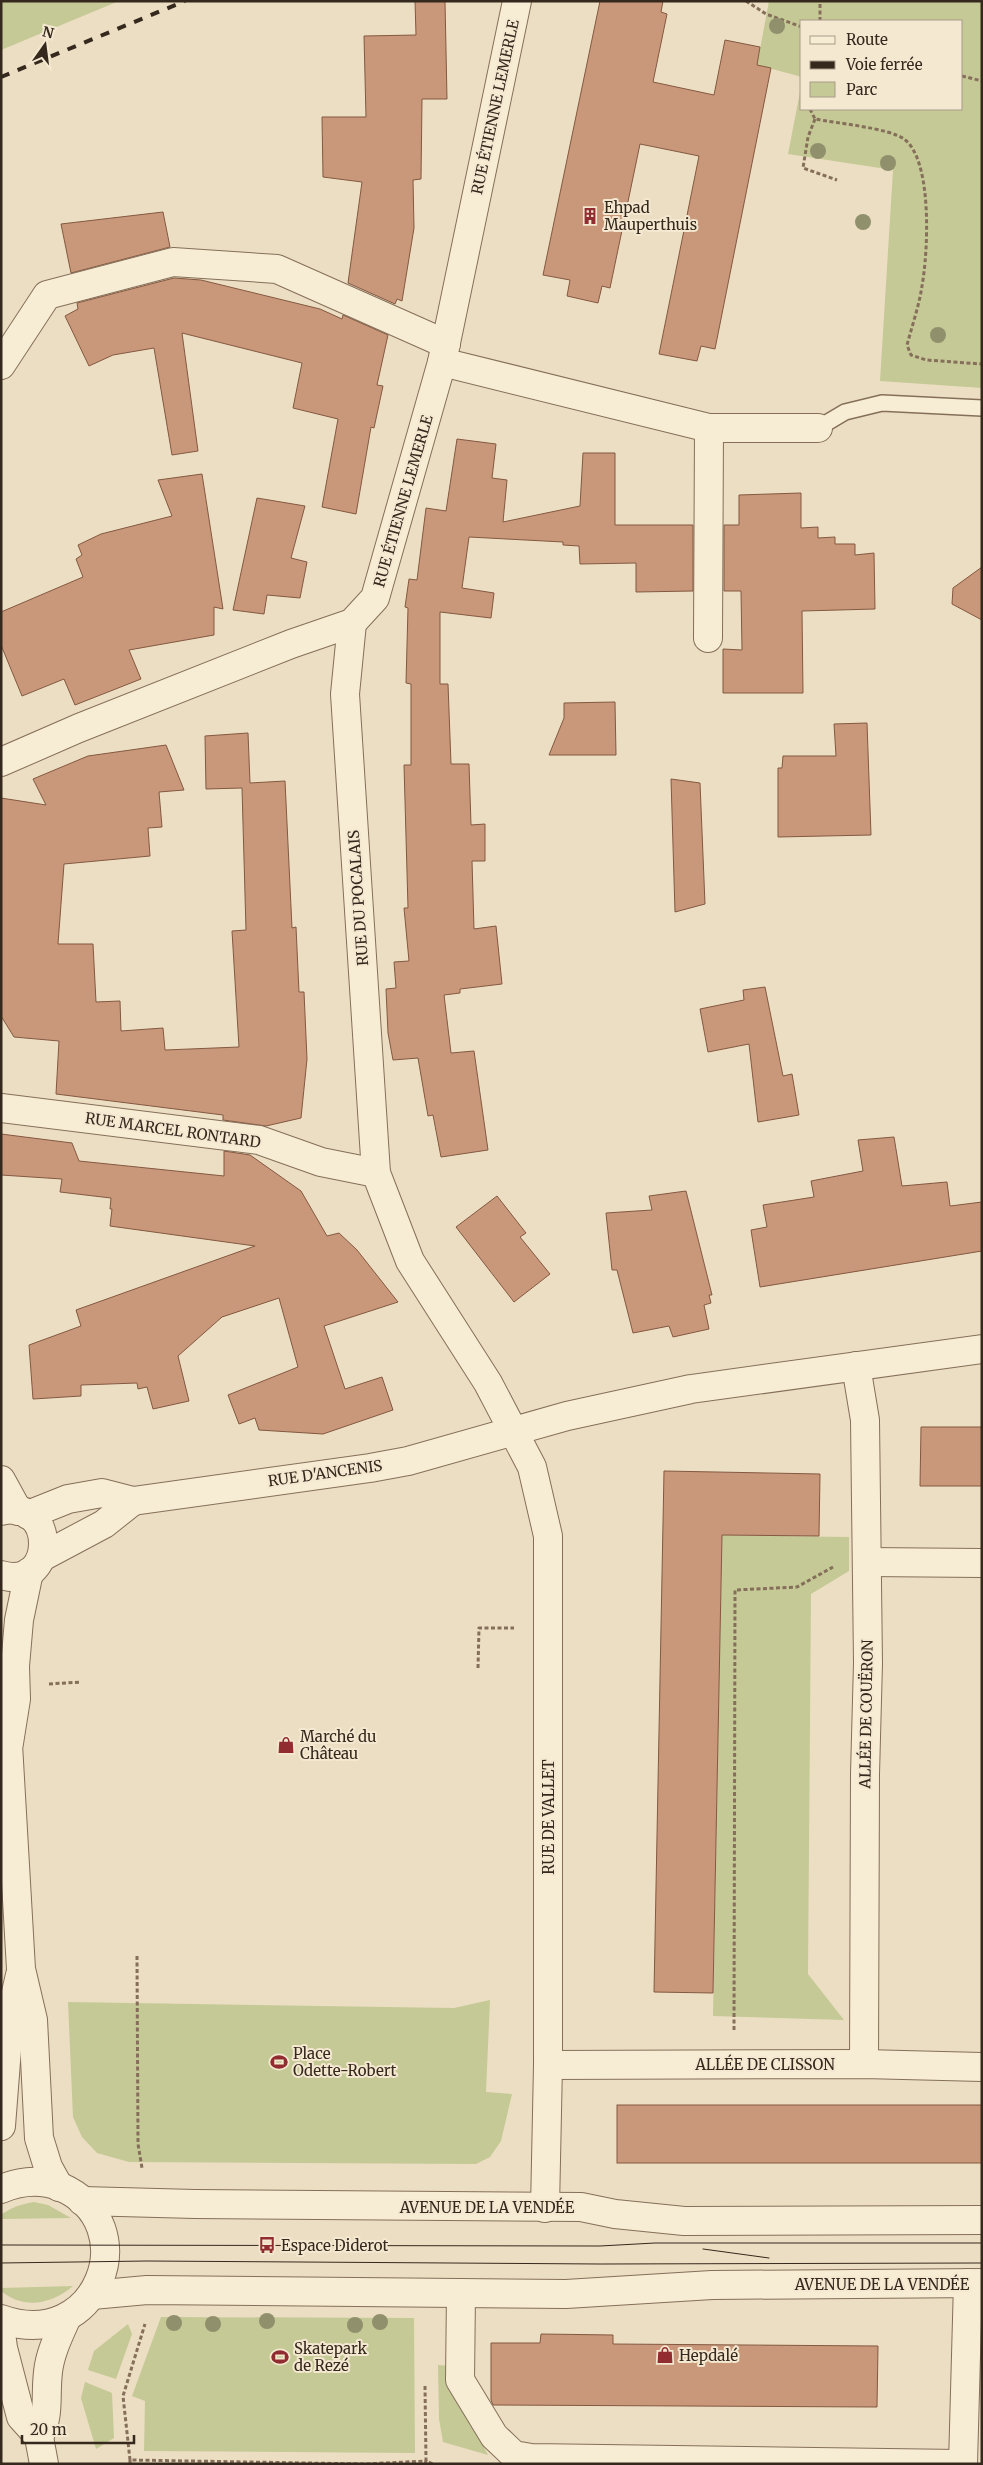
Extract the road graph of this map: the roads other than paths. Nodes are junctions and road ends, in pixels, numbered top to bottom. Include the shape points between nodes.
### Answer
1 (517, 1) edge
2 (444, 353) junction
3 (1, 366) edge
4 (982, 408) edge
5 (709, 428) junction
6 (818, 428) joint
7 (352, 623) junction
8 (708, 638) dead end
9 (1, 762) edge
10 (1, 1108) edge
11 (376, 1173) junction
12 (982, 1349) edge
13 (856, 1366) junction
14 (515, 1432) junction
15 (1, 1480) edge
16 (132, 1500) junction
17 (16, 1512) edge
18 (867, 1562) junction
19 (982, 1563) edge
20 (35, 1565) junction
21 (1, 1575) edge
22 (5, 1732) edge
23 (21, 1969) junction
24 (864, 2064) junction
25 (548, 2065) junction
26 (982, 2067) edge
27 (1, 2126) edge
28 (59, 2187) junction
29 (1, 2189) edge
30 (82, 2201) junction
31 (545, 2208) junction
32 (982, 2220) edge
33 (975, 2283) edge
34 (461, 2293) junction
35 (92, 2295) junction
36 (67, 2317) junction
37 (1, 2319) edge
38 (1, 2333) edge
39 (39, 2437) junction
40 (44, 2464) edge
41 (959, 2464) edge
42 (963, 2464) edge

1 - 2 street, RUE ÉTIENNE LEMERLE
2 - 3 street via 277,269 173,262 47,295
2 - 5 street
2 - 7 street, RUE ÉTIENNE LEMERLE via 375,598
4 - 6 lane via 882,404 845,412
5 - 6 street
5 - 8 street
7 - 9 street, RUE ÉTIENNE LEMERLE via 265,654
7 - 11 street, RUE DU POCALAIS via 345,694
10 - 11 street, RUE MARCEL RONTARD via 259,1140 321,1162
11 - 14 street via 410,1262 488,1382
12 - 13 street, RUE D'ANCENIS
13 - 14 street, RUE D'ANCENIS via 691,1388 567,1416
13 - 18 street, ALLÉE DE COUËRON via 865,1420
14 - 16 street, RUE D'ANCENIS via 370,1468
14 - 25 street, RUE DE VALLET via 532,1467 548,1536
15 - 17 street
16 - 17 street, RUE D'ANCENIS via 102,1494
16 - 20 street via 104,1524
17 - 20 street via 37,1523 43,1534 44,1546
18 - 19 street
18 - 24 street, ALLÉE DE COUËRON
20 - 21 street via 18,1576
20 - 22 street via 19,1620 16,1699
22 - 23 street
23 - 27 street via 9,2023
23 - 28 street via 33,2020 40,2138 48,2167
24 - 25 street, ALLÉE DE CLISSON
24 - 26 street, ALLÉE DE CLISSON
25 - 31 street, RUE DE VALLET
28 - 29 street via 27,2182
28 - 30 street
30 - 31 street, AVENUE DE LA VENDÉE
30 - 35 street via 93,2213 104,2244 102,2273
31 - 32 street, AVENUE DE LA VENDÉE via 581,2207 684,2221
33 - 34 street, AVENUE DE LA VENDÉE via 712,2285 566,2294
33 - 42 street
34 - 35 street, AVENUE DE LA VENDÉE via 147,2290
34 - 41 street via 460,2380 494,2436 514,2455 531,2458
35 - 36 street
36 - 37 street via 33,2326
36 - 39 street via 48,2372 47,2421
38 - 39 street via 21,2417
39 - 40 street

